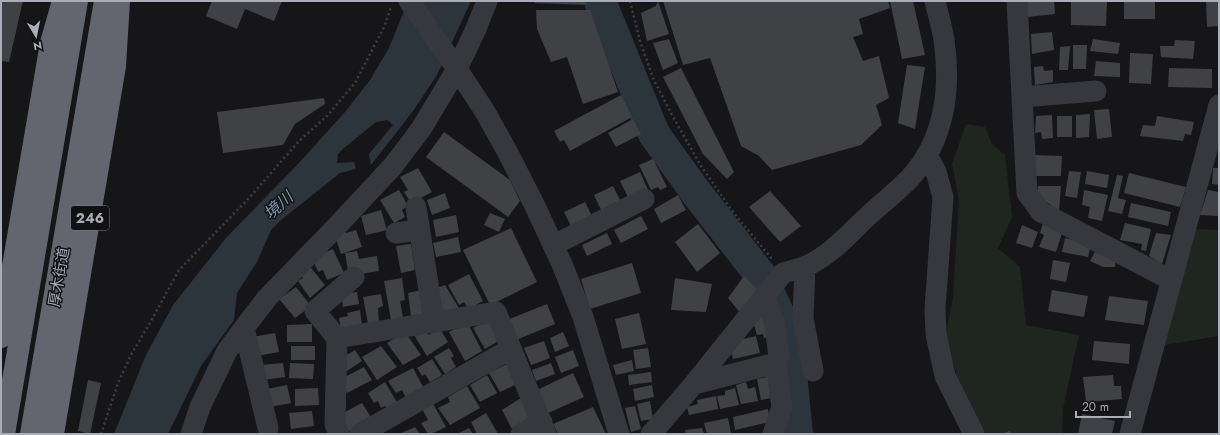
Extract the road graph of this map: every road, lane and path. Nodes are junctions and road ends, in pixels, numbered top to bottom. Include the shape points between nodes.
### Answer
1 (63, 1) edge
2 (77, 1) edge
3 (105, 1) edge
4 (119, 1) edge
5 (393, 1) edge
6 (409, 1) edge
7 (487, 1) edge
8 (630, 1) edge
9 (935, 1) edge
10 (1017, 1) edge
11 (455, 67) junction
12 (1096, 91) dead end
13 (1022, 97) junction
14 (1219, 106) edge
15 (928, 155) junction
16 (644, 200) dead end
17 (416, 207) dead end
18 (419, 230) junction
19 (396, 233) dead end
20 (554, 245) junction
21 (805, 266) junction
22 (783, 273) junction
23 (354, 277) dead end
24 (1171, 280) junction
25 (764, 297) junction
26 (434, 322) junction
27 (244, 328) junction
28 (1, 337) edge
29 (337, 338) junction
30 (511, 348) junction
31 (776, 363) junction
32 (813, 370) dead end
33 (694, 384) junction
34 (271, 417) dead end
35 (544, 428) edge
36 (4, 434) edge
37 (31, 434) edge
38 (53, 434) edge
39 (101, 434) edge
40 (191, 434) edge
41 (339, 434) edge
42 (360, 434) edge
43 (521, 434) edge
44 (619, 434) edge
45 (651, 434) edge
46 (773, 434) edge
47 (974, 434) edge
48 (1130, 434) edge

1 - 28 highway via 51,43
2 - 36 highway, 厚木街道
3 - 37 highway, 厚木街道 / 246
4 - 38 highway, 246 via 114,66
5 - 39 path via 384,27 355,83 327,116 299,141 250,197 179,270 131,355 118,383
6 - 11 street
7 - 11 street via 475,31
8 - 22 path via 653,78 673,117 701,166
9 - 15 street via 944,38 946,88 942,118
10 - 13 street
11 - 20 street via 484,110 508,153
11 - 27 street via 421,129 393,166 266,298
12 - 13 street
13 - 24 street via 1027,193 1041,212
14 - 24 street
15 - 21 street via 911,177 829,252
15 - 47 street via 943,197 935,309 936,334 945,376
16 - 20 street
17 - 18 street
18 - 19 street
18 - 26 street
20 - 44 street via 583,317
21 - 22 street
21 - 32 street via 803,318
22 - 25 street
23 - 29 street via 315,310
24 - 48 street
25 - 31 street via 774,320 779,356
25 - 33 street
26 - 29 street
26 - 30 street via 496,312
27 - 34 street
27 - 40 street via 227,351 200,407
29 - 41 street via 335,424
30 - 35 street
30 - 42 street
31 - 33 street
31 - 46 street via 782,407
33 - 45 street
35 - 43 street

